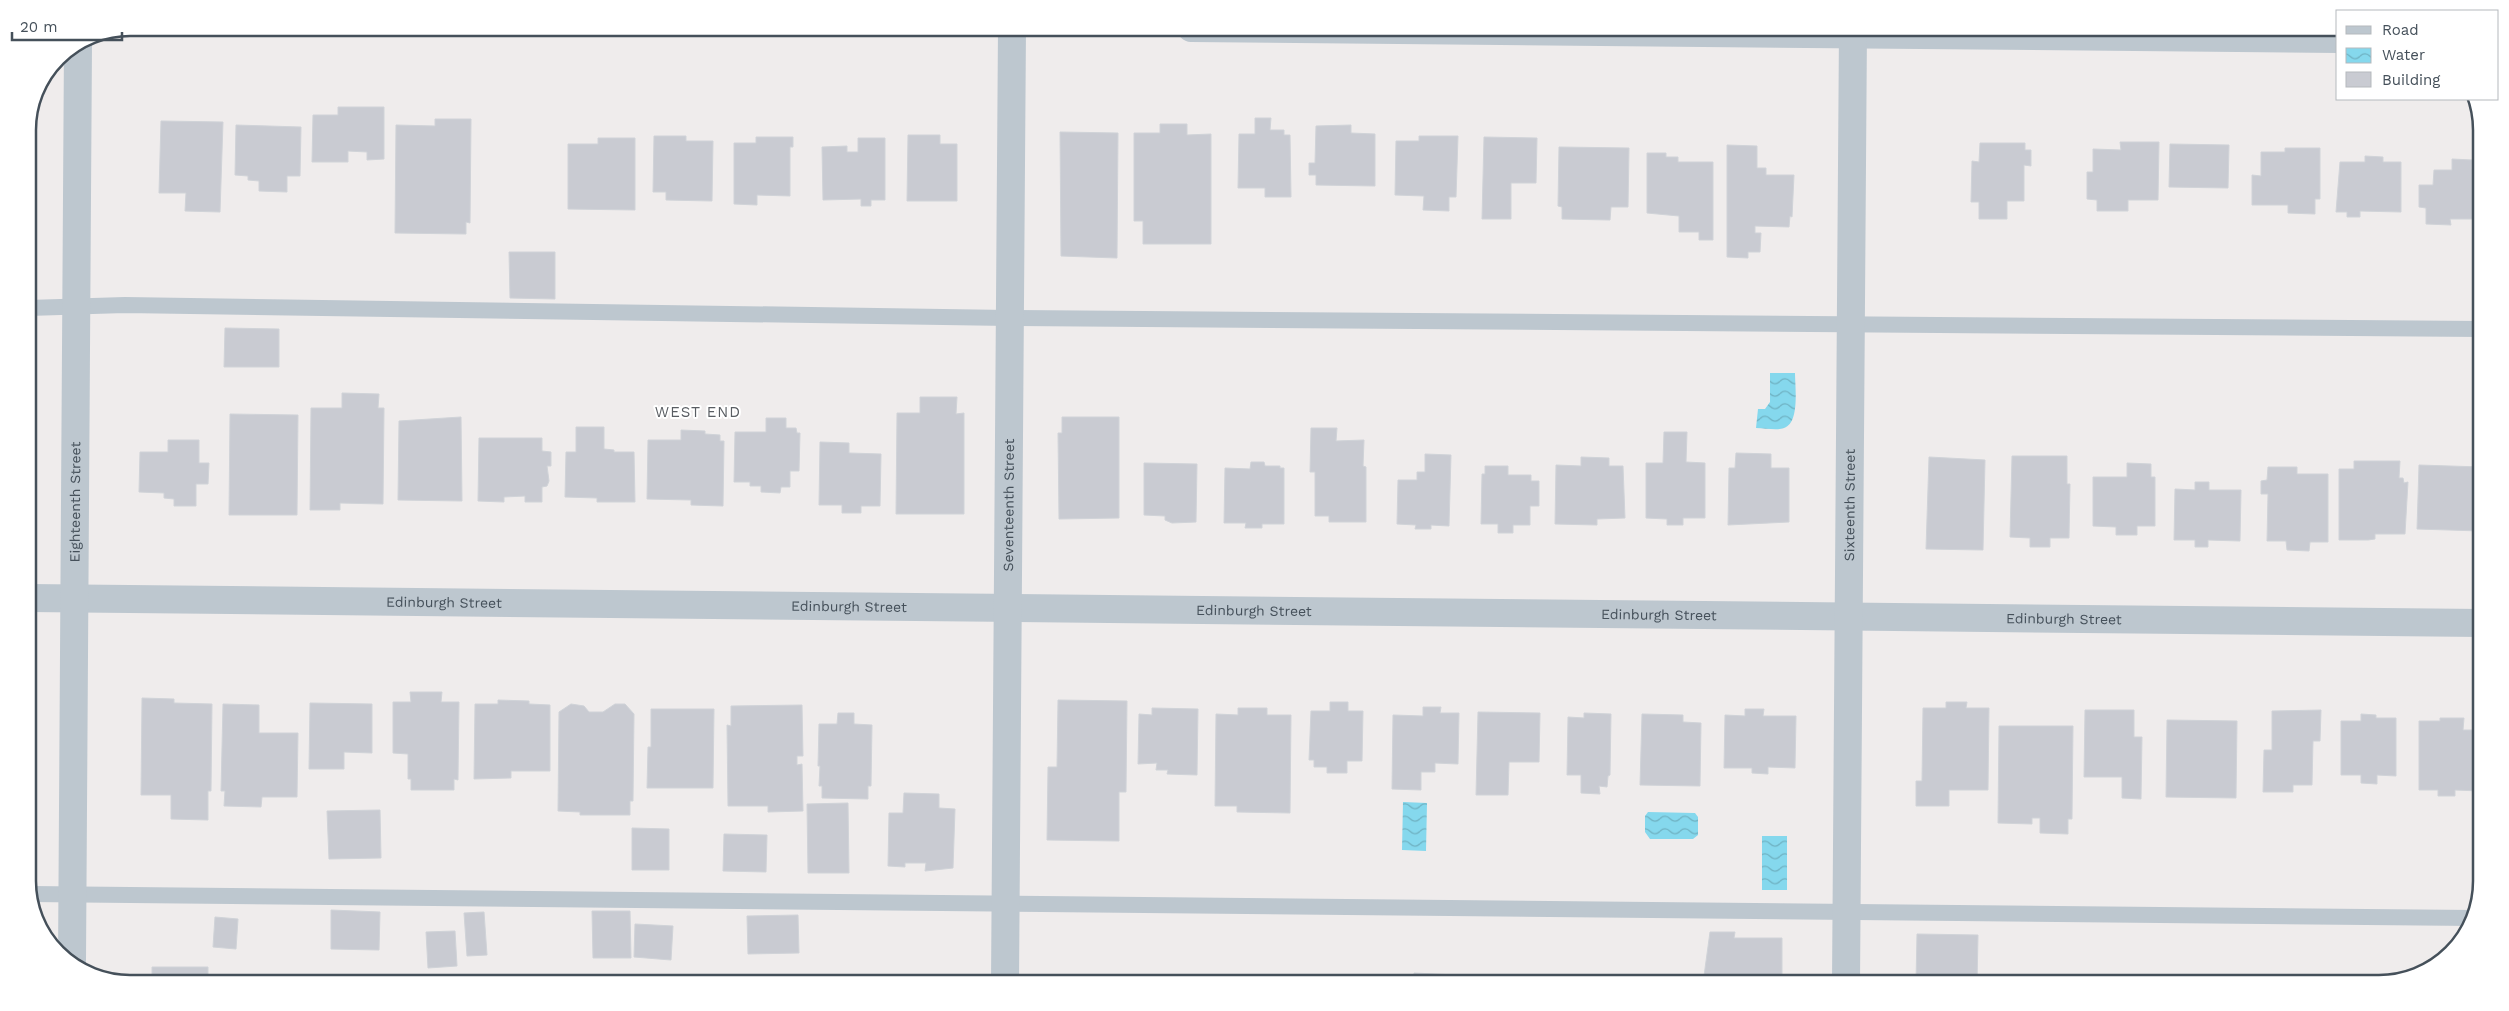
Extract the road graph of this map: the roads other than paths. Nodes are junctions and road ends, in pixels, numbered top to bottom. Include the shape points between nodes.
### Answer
1 (1012, 36) edge
2 (1853, 36) edge
3 (2156, 36) edge
4 (2336, 39) edge
5 (78, 52) edge
6 (36, 308) edge
7 (77, 308) junction
8 (1009, 318) junction
9 (1852, 325) junction
10 (2473, 329) edge
11 (36, 598) edge
12 (74, 599) junction
13 (1007, 608) junction
14 (1849, 616) junction
15 (2473, 623) edge
16 (37, 894) edge
17 (72, 894) junction
18 (1006, 903) junction
19 (1846, 911) junction
20 (2465, 918) edge
21 (72, 954) edge
22 (1005, 975) edge
23 (1846, 975) edge

1 - 8 street, Seventeenth Street
2 - 9 street, Sixteenth Street
3 - 4 street
5 - 7 street, Eighteenth Street
6 - 7 lane
7 - 8 lane via 125,306
7 - 12 street, Eighteenth Street
8 - 9 lane
8 - 13 street, Seventeenth Street
9 - 10 lane
9 - 14 street, Sixteenth Street
11 - 12 street, Edinburgh Street
12 - 13 street, Edinburgh Street
12 - 17 street, Eighteenth Street
13 - 14 street, Edinburgh Street
13 - 18 street, Seventeenth Street
14 - 15 street, Edinburgh Street
14 - 19 street, Sixteenth Street
16 - 17 lane
17 - 18 lane
17 - 21 street, Eighteenth Street
18 - 19 lane
18 - 22 street, Seventeenth Street
19 - 20 lane
19 - 23 street, Sixteenth Street

